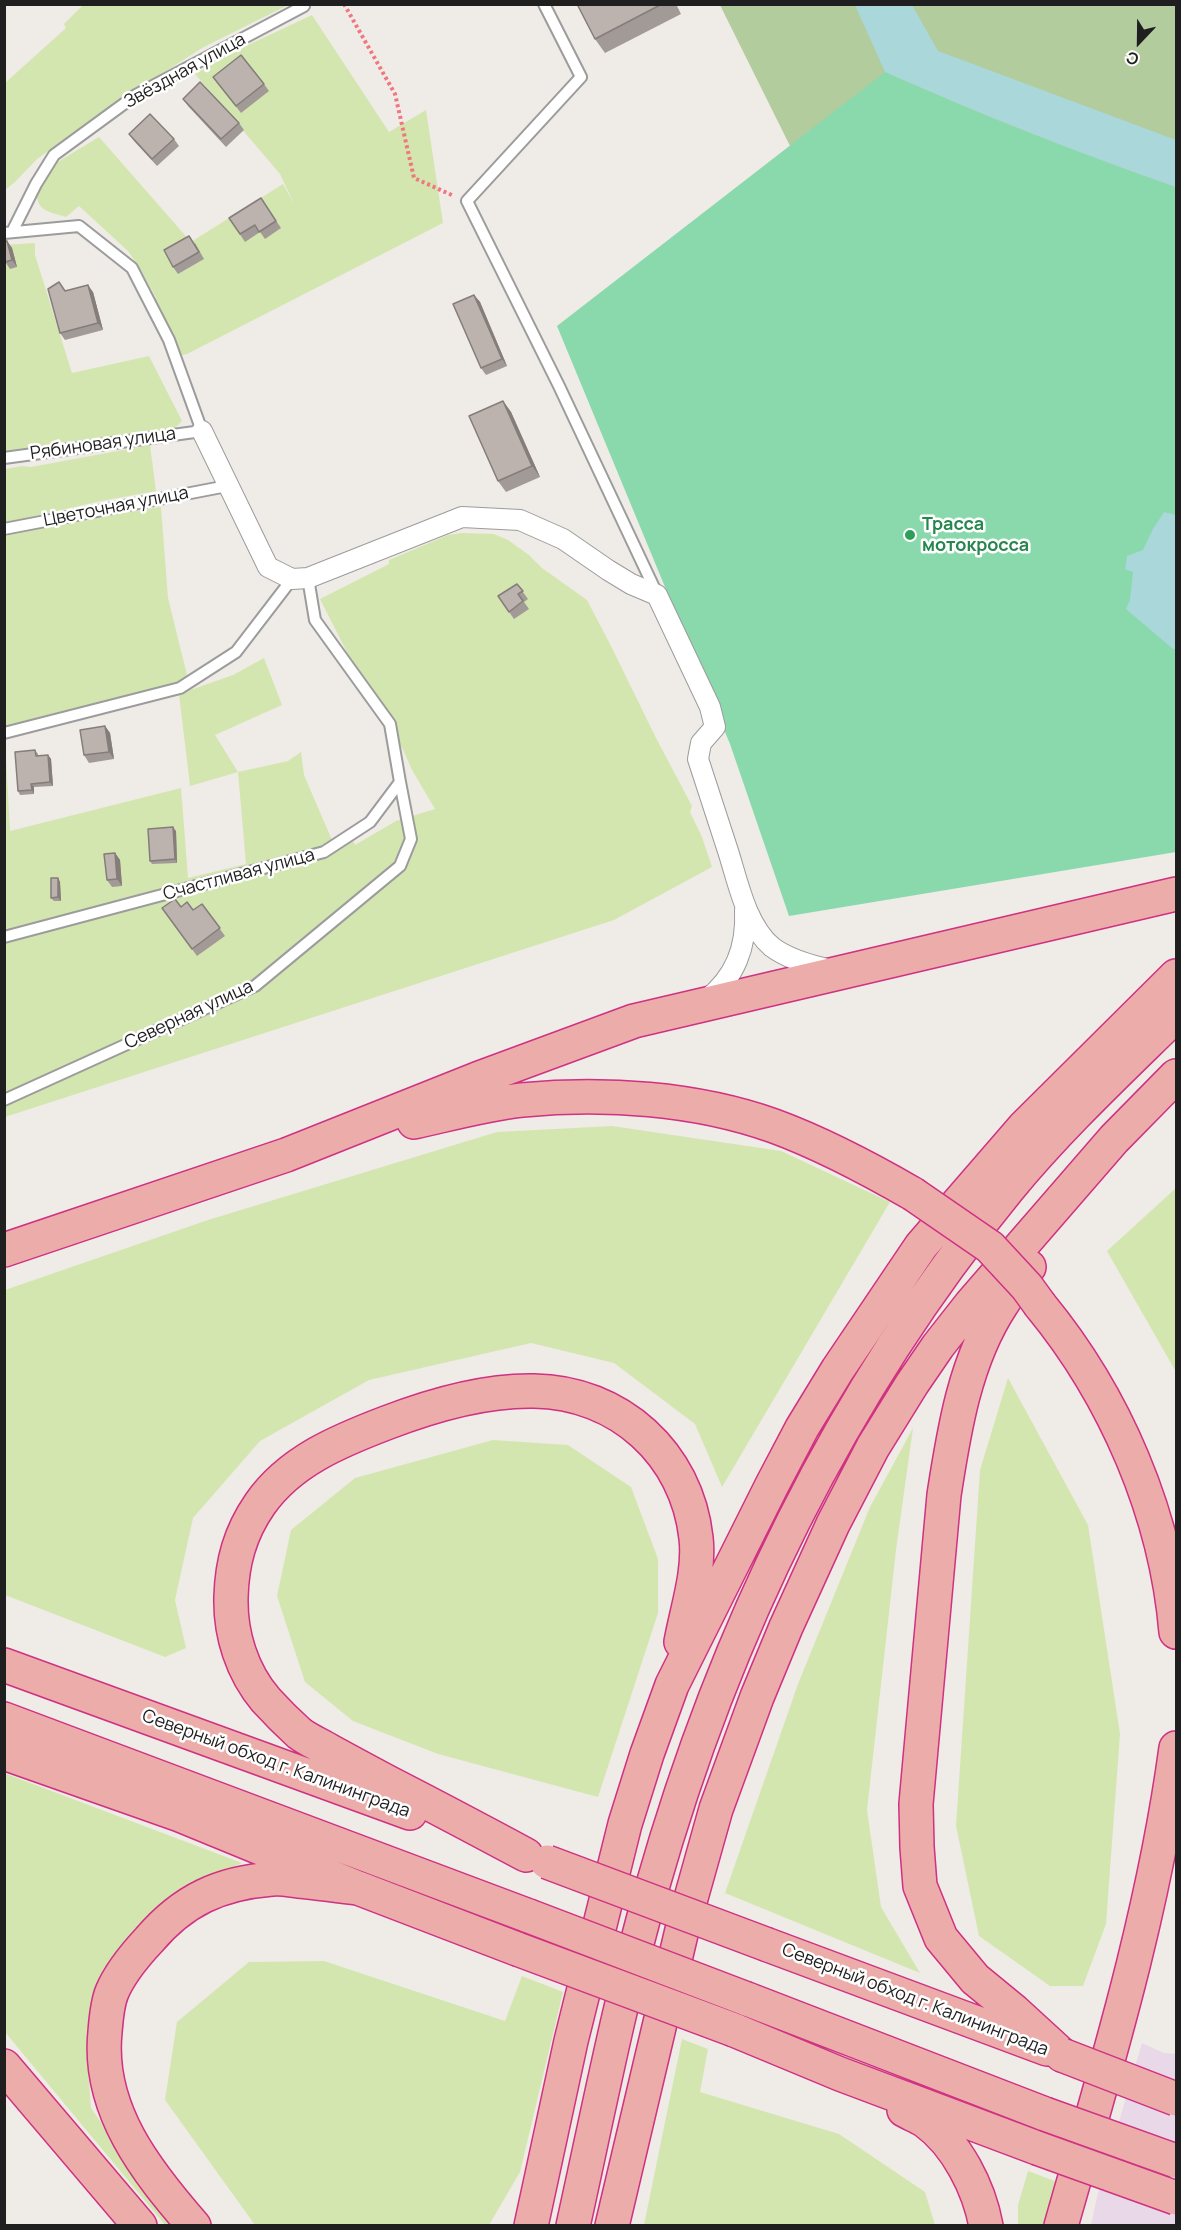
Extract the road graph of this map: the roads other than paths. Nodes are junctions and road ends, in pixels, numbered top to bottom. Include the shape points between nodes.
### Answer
1 (544, 4) edge
2 (304, 6) edge
3 (8, 232) edge
4 (202, 431) junction
5 (4, 458) edge
6 (227, 486) junction
7 (4, 529) edge
8 (300, 579) junction
9 (657, 594) junction
10 (4, 733) edge
11 (400, 782) junction
12 (1176, 894) edge
13 (745, 902) junction
14 (4, 937) edge
15 (844, 972) junction
16 (1176, 976) edge
17 (698, 1006) junction
18 (1176, 1015) edge
19 (1176, 1076) edge
20 (4, 1100) edge
21 (1114, 1139) junction
22 (310, 1145) junction
23 (4, 1250) edge
24 (1176, 1632) edge
25 (4, 1665) edge
26 (672, 1685) junction
27 (4, 1719) edge
28 (1176, 1748) edge
29 (4, 1753) edge
30 (537, 1858) junction
31 (358, 1888) junction
32 (1062, 2055) junction
33 (4, 2066) edge
34 (840, 2074) junction
35 (1176, 2099) edge
36 (1176, 2161) edge
37 (541, 2179) junction
38 (1176, 2198) edge
39 (140, 2226) edge
40 (194, 2226) edge
41 (523, 2226) edge
42 (531, 2226) edge
43 (573, 2226) edge
44 (612, 2226) edge
45 (986, 2226) edge
46 (1061, 2226) edge

1 - 9 lane via 581,77 467,201
2 - 3 lane, Звёздная улица via 136,95 54,155
3 - 4 lane via 79,226 132,268 169,340
4 - 5 lane, Рябиновая улица
4 - 6 street
6 - 7 lane, Цветочная улица
6 - 8 street via 268,567
8 - 9 street via 462,517 520,520 563,539 623,579
8 - 10 lane via 236,652 180,688
8 - 11 lane via 315,620 390,724
9 - 13 street via 710,707 715,727 701,743 698,759
11 - 14 lane, Счастливая улица via 370,822 324,852
11 - 20 lane, Северная улица via 411,839 399,866 255,986
12 - 15 highway
13 - 15 street via 756,927 772,946 812,964
13 - 17 street via 746,929 735,966 720,988
15 - 17 highway
16 - 26 highway via 1024,1127 921,1246 802,1428
17 - 22 highway via 634,1021
18 - 43 highway via 1074,1116 967,1241 859,1400 781,1544 705,1722 659,1863 637,1940
19 - 21 highway
21 - 32 highway via 1080,1198 1001,1305 960,1406 944,1495 916,1804 920,1886 941,1938 975,1979
21 - 44 highway via 938,1346 873,1447 786,1627 716,1809
22 - 23 highway
22 - 24 highway, bridge via 520,1100 619,1097 725,1113 772,1126 858,1163 913,1194 990,1247 1054,1321 1096,1387 1136,1467 1160,1541
25 - 30 highway, Северный обход г. Калининграда
26 - 30 highway via 693,1579 696,1540 691,1513 680,1480 643,1431 589,1401 562,1393 506,1391 411,1413 331,1445 306,1460 261,1503 236,1553 230,1611 244,1665 265,1698 301,1734
26 - 37 highway via 625,1824
27 - 36 highway, bridge
28 - 46 highway via 1168,1811 1130,1983
29 - 31 highway via 180,1815
30 - 32 highway, Северный обход г. Калининграда, bridge
31 - 34 highway, bridge
31 - 40 highway via 274,1878 212,1891 158,1929 111,1993 104,2055 112,2102 138,2154
32 - 35 highway, Северный обход г. Калининграда, bridge
33 - 39 highway
34 - 38 highway, bridge
34 - 45 highway via 926,2122 955,2152 973,2183
37 - 41 highway
37 - 42 highway

